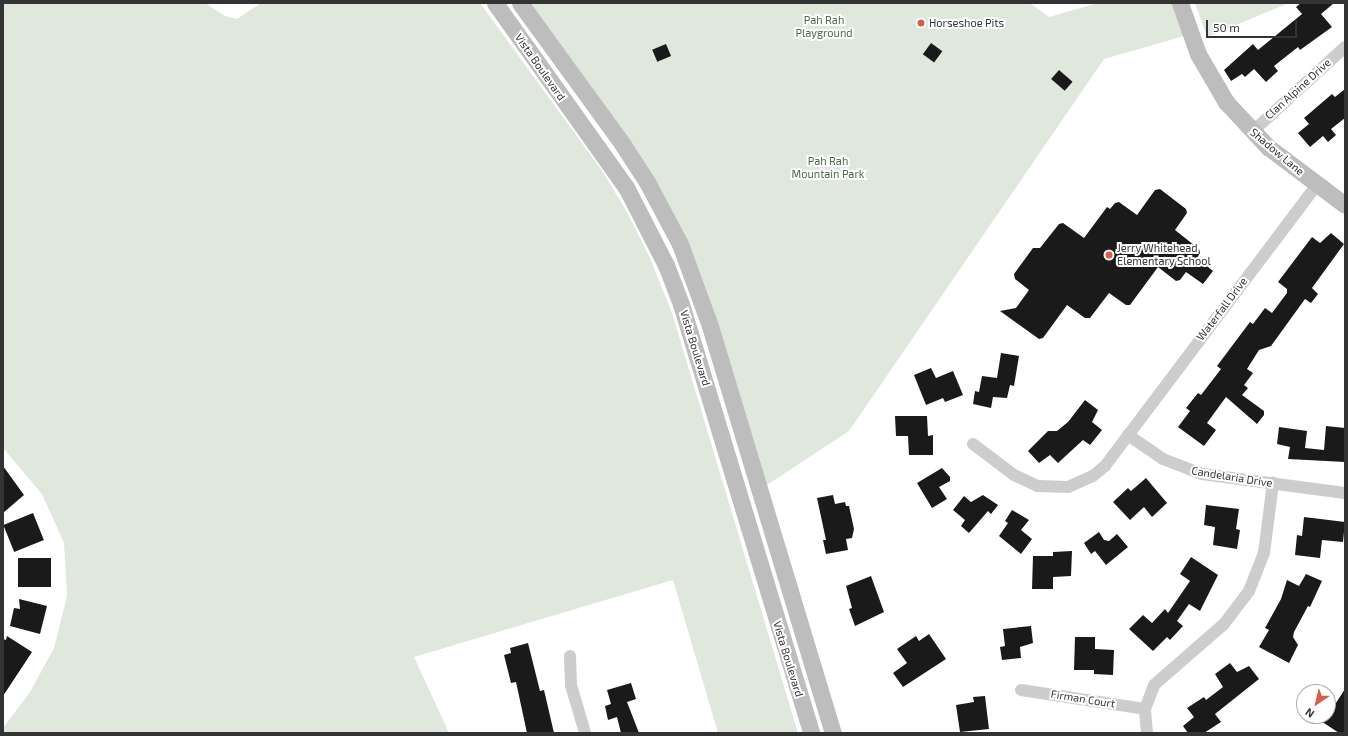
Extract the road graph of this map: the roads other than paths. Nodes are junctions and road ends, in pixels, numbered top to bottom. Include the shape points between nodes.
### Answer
1 (495, 3) edge
2 (520, 3) edge
3 (1180, 3) edge
4 (1345, 48) edge
5 (1252, 132) junction
6 (1317, 185) junction
7 (1345, 206) edge
8 (1128, 435) junction
9 (973, 444) dead end
10 (1273, 483) junction
11 (1345, 492) edge
12 (570, 656) dead end
13 (1021, 690) dead end
14 (1145, 709) junction
15 (585, 733) edge
16 (811, 733) edge
17 (833, 733) edge
18 (1147, 733) edge

1 - 16 main road, Vista Boulevard via 626,187 666,265 681,304
2 - 17 main road, Vista Boulevard via 623,144 647,182 680,244 712,333
3 - 5 main road, Shadow Lane via 1188,29 1210,77 1226,102
4 - 5 street, Clan Alpine Drive
5 - 6 main road, Shadow Lane
6 - 7 main road, Shadow Lane
6 - 8 street, Waterfall Drive
8 - 9 street, Waterfall Drive via 1105,466 1094,476 1074,485 1053,488 1024,481
8 - 10 street, Candelaria Drive via 1163,459 1182,468 1202,474
10 - 11 street, Candelaria Drive
10 - 14 street via 1264,553 1249,591 1224,624 1159,680 1148,696
12 - 15 street via 571,685
13 - 14 street, Firman Court
14 - 18 street

